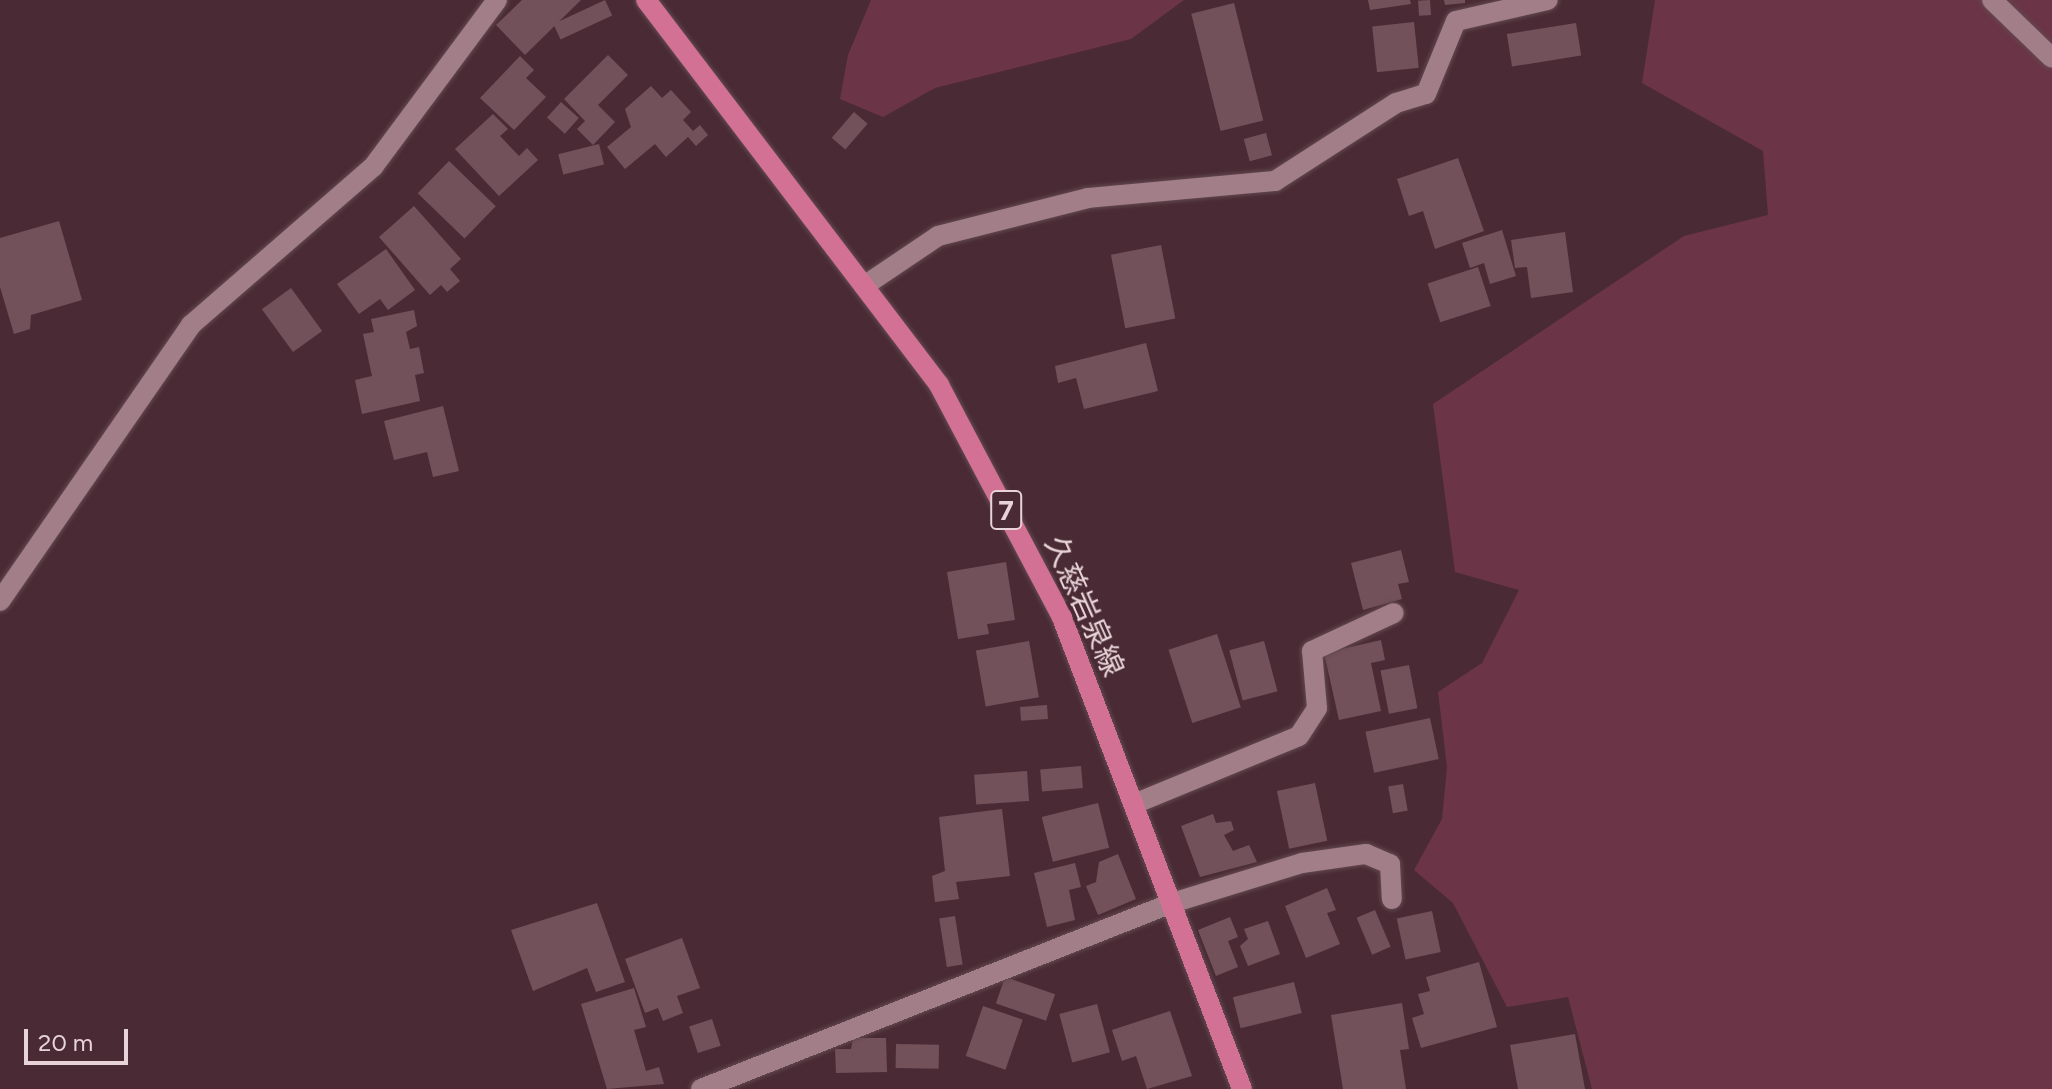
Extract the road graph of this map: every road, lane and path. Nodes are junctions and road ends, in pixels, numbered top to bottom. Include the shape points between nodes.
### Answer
1 (497, 0) edge
2 (646, 0) edge
3 (1548, 0) edge
4 (1992, 0) edge
5 (2052, 58) edge
6 (864, 286) junction
7 (0, 601) edge
8 (1394, 613) dead end
9 (1134, 804) junction
10 (1392, 899) dead end
11 (1172, 903) junction
12 (701, 1089) edge
13 (1242, 1089) edge

1 - 7 street via 373,167 191,325
2 - 6 main road, 久慈岩泉線 / 7
3 - 6 street via 1456,21 1426,94 1396,103 1275,181 1088,198 938,236
4 - 5 street
6 - 9 main road, 久慈岩泉線 / 7 via 939,385 1061,615
8 - 9 street via 1312,651 1317,708 1299,736
9 - 11 main road, 久慈岩泉線 / 7
10 - 11 street via 1390,864 1366,854 1302,863
11 - 12 street
11 - 13 main road, 久慈岩泉線 / 7

